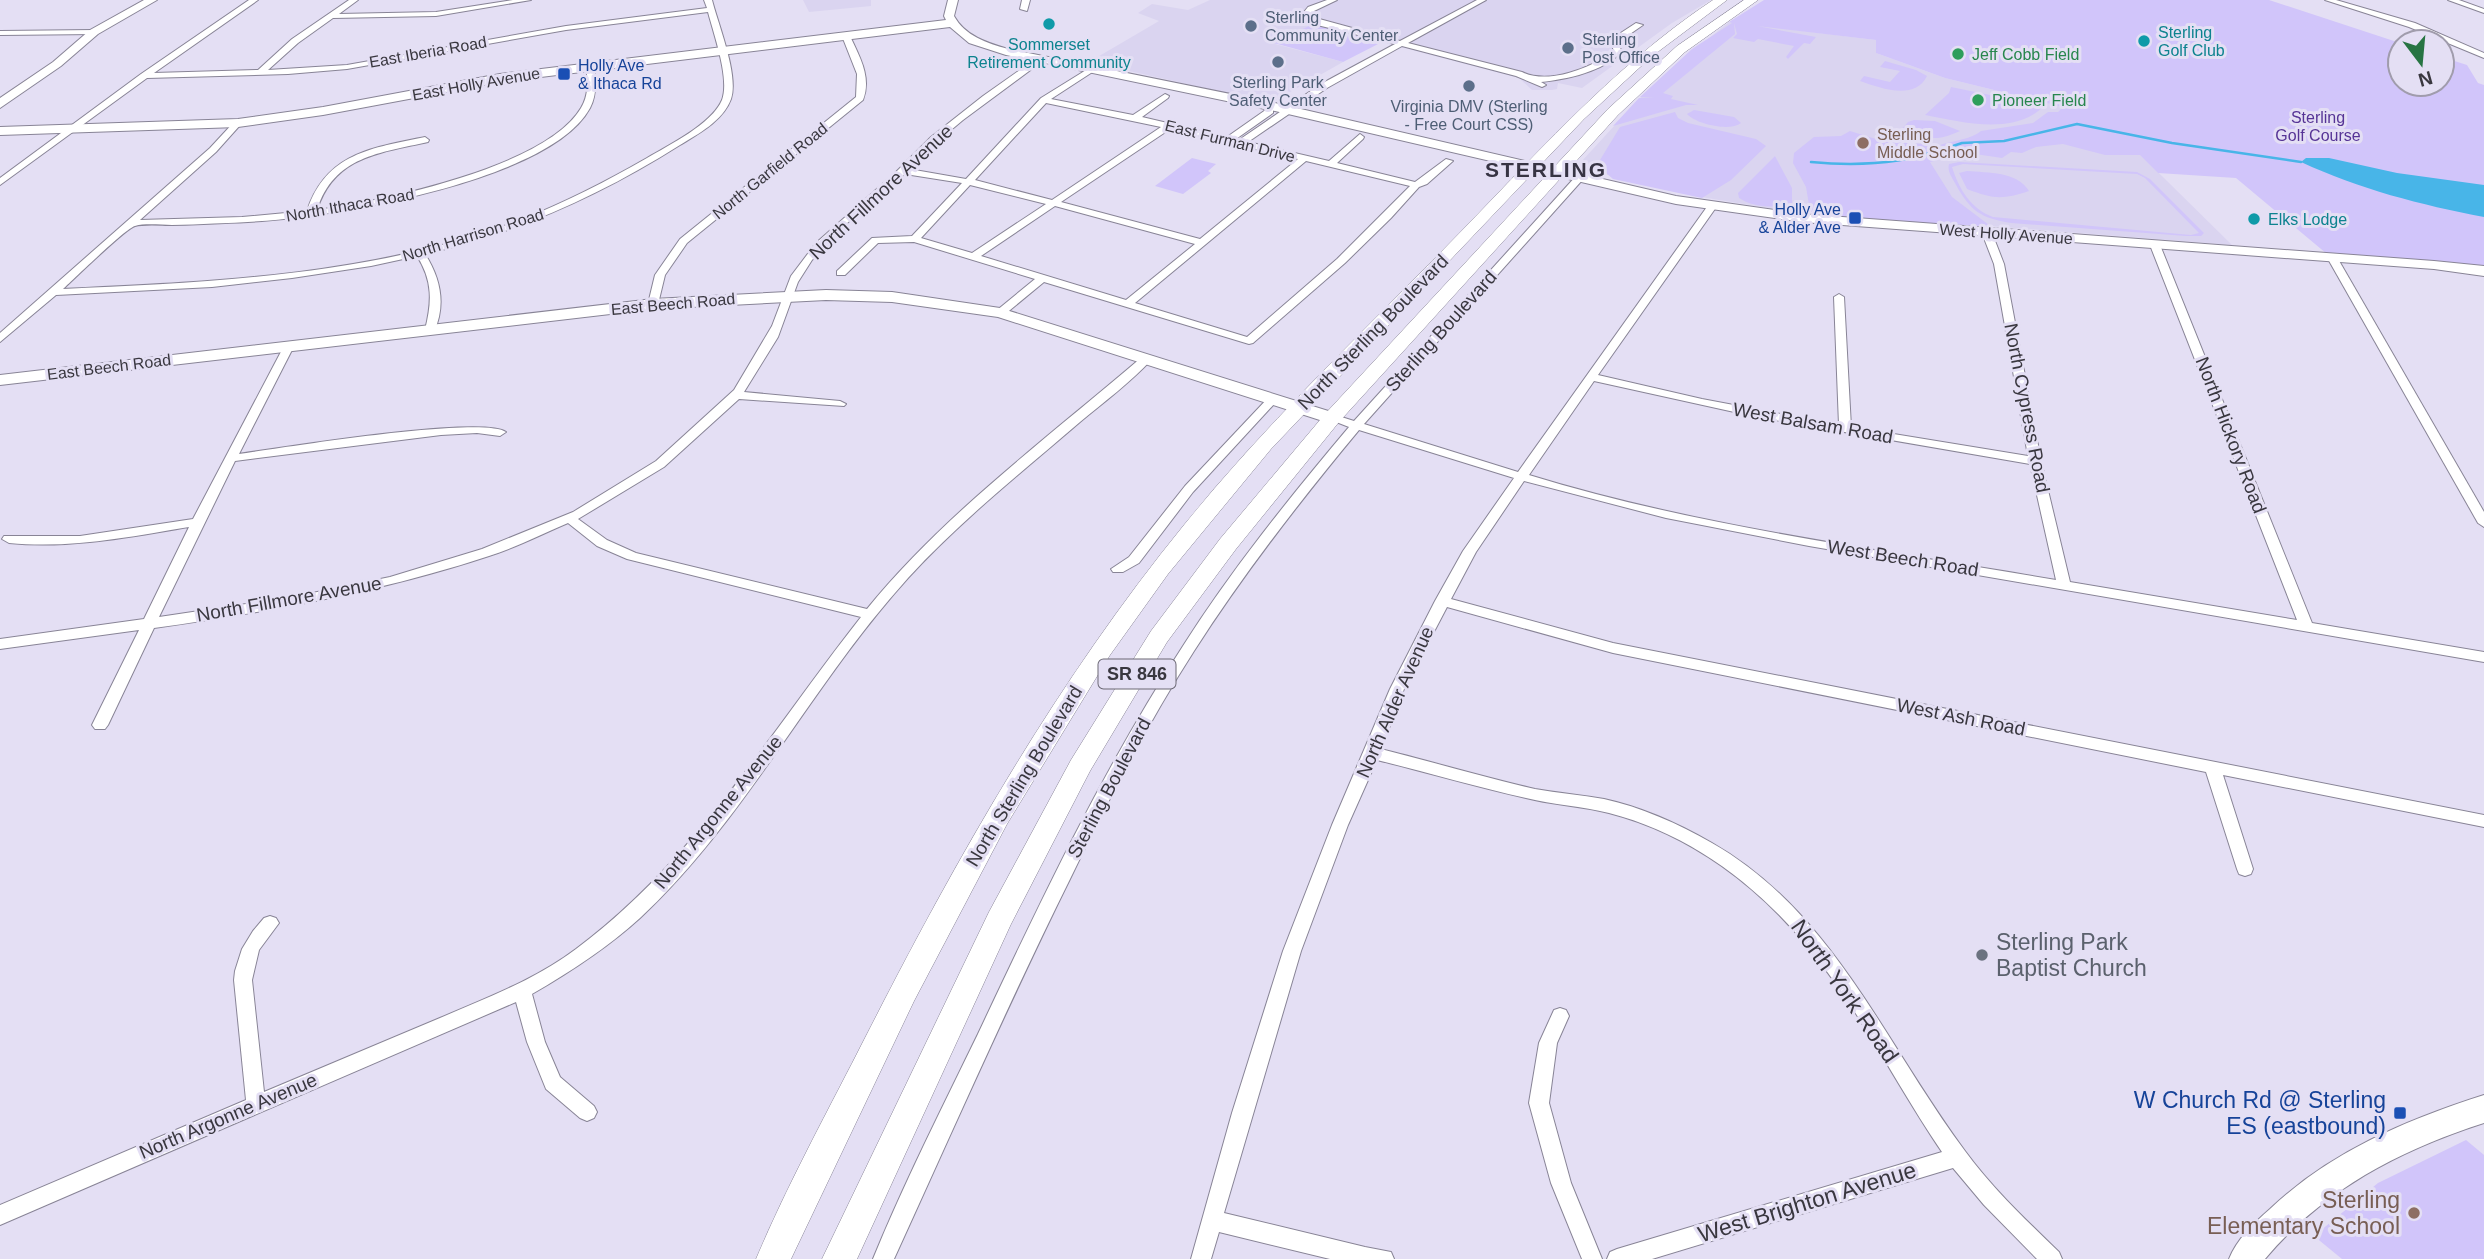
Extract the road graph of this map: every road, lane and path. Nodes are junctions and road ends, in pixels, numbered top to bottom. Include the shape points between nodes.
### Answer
1 (152, 0) edge
2 (254, 0) edge
3 (354, 0) edge
4 (527, 0) edge
5 (708, 0) edge
6 (953, 0) edge
7 (1026, 0) edge
8 (1467, 0) edge
9 (1482, 0) edge
10 (1721, 0) edge
11 (1752, 0) edge
12 (2329, 0) edge
13 (2452, 0) edge
14 (1331, 1) edge
15 (502, 2) edge
16 (1024, 9) dead end
17 (710, 10) junction
18 (2484, 11) edge
19 (329, 16) junction
20 (952, 23) junction
21 (1332, 25) junction
22 (1639, 25) dead end
23 (94, 32) junction
24 (0, 33) edge
25 (846, 36) junction
26 (1390, 40) junction
27 (1402, 44) junction
28 (720, 51) junction
29 (2484, 56) edge
30 (1040, 60) junction
31 (590, 66) junction
32 (1091, 69) junction
33 (260, 73) junction
34 (144, 76) junction
35 (1165, 96) dead end
36 (1044, 100) junction
37 (0, 104) edge
38 (1281, 108) junction
39 (1135, 118) junction
40 (238, 123) junction
41 (1167, 126) junction
42 (72, 129) junction
43 (0, 131) edge
44 (1360, 137) dead end
45 (425, 140) dead end
46 (1228, 141) junction
47 (1241, 144) junction
48 (1304, 159) junction
49 (1449, 161) dead end
50 (1332, 164) junction
51 (1532, 166) junction
52 (903, 171) junction
53 (1570, 175) junction
54 (969, 180) junction
55 (0, 182) edge
56 (1416, 185) junction
57 (1054, 202) junction
58 (1712, 206) junction
59 (311, 214) junction
60 (132, 223) junction
61 (1987, 233) junction
62 (915, 239) junction
63 (1203, 243) junction
64 (2155, 246) junction
65 (421, 253) junction
66 (973, 257) junction
67 (2333, 259) junction
68 (2484, 271) edge
69 (841, 273) dead end
70 (1042, 278) junction
71 (54, 292) junction
72 (789, 296) junction
73 (1839, 297) dead end
74 (653, 304) junction
75 (1127, 304) junction
76 (1000, 313) junction
77 (430, 330) junction
78 (0, 339) edge
79 (289, 346) junction
80 (1146, 359) junction
81 (1592, 377) junction
82 (0, 380) edge
83 (737, 395) junction
84 (1272, 400) junction
85 (840, 404) dead end
86 (1299, 408) junction
87 (1332, 418) junction
88 (1359, 426) junction
89 (1845, 428) junction
90 (500, 432) dead end
91 (233, 457) junction
92 (2035, 461) junction
93 (1521, 477) junction
94 (569, 518) junction
95 (198, 522) junction
96 (2484, 523) edge
97 (9, 539) dead end
98 (1118, 569) dead end
99 (2064, 584) junction
100 (1442, 601) junction
101 (871, 615) junction
102 (151, 621) junction
103 (2306, 626) junction
104 (0, 644) edge
105 (2484, 657) edge
106 (100, 725) dead end
107 (1372, 753) junction
108 (2213, 768) junction
109 (2484, 821) edge
110 (2245, 869) dead end
111 (270, 923) dead end
112 (522, 990) junction
113 (1560, 1016) dead end
114 (256, 1104) junction
115 (2484, 1109) edge
116 (587, 1112) dead end
117 (1957, 1157) junction
118 (0, 1215) edge
119 (1212, 1220) junction
120 (772, 1259) edge
121 (839, 1259) edge
122 (883, 1259) edge
123 (1201, 1259) edge
124 (1384, 1259) edge
125 (1592, 1259) edge
126 (1616, 1259) edge
127 (2052, 1259) edge
128 (2245, 1259) edge

1 - 23 street
2 - 34 street
3 - 19 street
4 - 15 street
5 - 17 street
6 - 20 street
7 - 16 street
8 - 26 street
9 - 27 street
10 - 51 main road, SR 846 via 1633,64
11 - 53 main road, SR 846 via 1664,63 1614,112
12 - 29 street via 2412,25
13 - 18 street
14 - 21 street via 1323,16
14 - 21 street via 1307,15
15 - 19 street via 424,15
17 - 28 street
17 - 33 street, East Iberia Road via 554,30 347,66
19 - 33 street
20 - 25 street, East Holly Avenue
20 - 30 street via 980,43
21 - 26 street
22 - 27 street via 1614,42 1618,51 1591,68 1538,83
23 - 24 street
23 - 37 street
25 - 28 street, East Holly Avenue
25 - 74 street, North Garfield Road via 862,74 860,98 682,241 660,275
26 - 27 street
26 - 38 street via 1305,87
27 - 38 street
28 - 31 street, East Holly Avenue
28 - 65 street, North Harrison Road via 729,83 727,99 714,116 663,153 551,211
30 - 32 street
30 - 52 street, North Fillmore Avenue via 941,134
31 - 40 street, East Holly Avenue
31 - 59 street, North Ithaca Road via 591,94 585,110 566,130 537,148 498,167 428,190
32 - 36 street
32 - 38 street
33 - 34 street, East Iberia Road
34 - 42 street
35 - 39 street
36 - 39 street, East Furman Drive
36 - 54 street
38 - 46 street
38 - 47 street
38 - 51 street
39 - 41 street, East Furman Drive
40 - 42 street, East Holly Avenue
40 - 60 street
41 - 46 street, East Furman Drive
41 - 57 street
42 - 43 street, East Holly Avenue
42 - 55 street
44 - 50 street
45 - 59 street via 377,150 338,167 321,184
46 - 47 street, East Furman Drive
47 - 48 street, East Furman Drive
48 - 50 street, East Furman Drive
48 - 63 street
49 - 56 street
50 - 56 street, East Furman Drive
51 - 53 street, West Holly Avenue
51 - 86 main road, North Sterling Boulevard / SR 846
52 - 54 street
52 - 72 street, North Fillmore Avenue via 820,244 797,274
53 - 58 street, West Holly Avenue
53 - 87 main road, North Sterling Boulevard / SR 846
53 - 88 street, Sterling Boulevard
54 - 57 street
54 - 62 street
56 - 75 street via 1341,261 1249,341
57 - 63 street
57 - 66 street
58 - 61 street, West Holly Avenue
58 - 81 street, North Alder Avenue
59 - 60 street, North Ithaca Road
60 - 71 street
61 - 64 street, West Holly Avenue
61 - 92 street, North Cypress Road via 1999,264
62 - 66 street
62 - 69 street via 875,240
63 - 75 street
64 - 67 street, West Holly Avenue
64 - 103 street, North Hickory Road
65 - 71 street, North Harrison Road via 286,278
65 - 77 street via 438,298
66 - 70 street
67 - 68 street, West Holly Avenue
67 - 96 street
70 - 75 street
70 - 76 street
71 - 78 street
72 - 74 street, East Beech Road
72 - 76 street, East Beech Road via 892,297
72 - 83 street, North Fillmore Avenue via 771,338
73 - 89 street
74 - 77 street, East Beech Road
76 - 80 street, East Beech Road
77 - 79 street, East Beech Road
79 - 82 street, East Beech Road
79 - 91 street
80 - 84 street, East Beech Road
80 - 101 street, North Argonne Avenue via 945,533
81 - 89 street, West Balsam Road via 1761,416
81 - 93 street, North Alder Avenue
83 - 85 street
83 - 94 street, North Fillmore Avenue via 668,460
84 - 86 street, East Beech Road
84 - 98 street via 1189,489 1134,560
86 - 87 street, East Beech Road
86 - 120 main road, North Sterling Boulevard / SR 846 via 1197,522 1125,615 1056,718 980,847
87 - 88 street, West Beech Road
87 - 121 main road, North Sterling Boulevard / SR 846 via 1228,544 1159,637 1080,767 999,920
88 - 93 street, West Beech Road
88 - 122 street, Sterling Boulevard via 1251,556 1138,729 1033,936
89 - 92 street, West Balsam Road
90 - 91 street via 442,431
91 - 95 street
92 - 99 street, North Cypress Road
93 - 99 street, West Beech Road via 1665,514
93 - 100 street, North Alder Avenue
94 - 101 street via 602,543 632,556
94 - 102 street, North Fillmore Avenue via 461,561 387,583
95 - 97 street via 70,540 34,543
95 - 102 street
99 - 103 street, West Beech Road
100 - 107 street, North Alder Avenue via 1397,689
100 - 108 street, West Ash Road via 1613,648
101 - 112 street, North Argonne Avenue via 749,780 671,875 612,934 555,974
102 - 104 street, North Fillmore Avenue
102 - 106 street
103 - 105 street, West Beech Road
107 - 117 street, North York Road via 1536,795 1610,807 1666,828 1731,864 1797,919
107 - 119 street, North Alder Avenue via 1292,951
108 - 109 street, West Ash Road
108 - 110 street
111 - 114 street via 255,938 243,981
112 - 114 street, North Argonne Avenue
112 - 116 street via 536,1042 554,1083
113 - 125 street via 1548,1043 1539,1103 1562,1183
114 - 118 street, North Argonne Avenue
115 - 128 street via 2392,1144 2325,1182
117 - 126 street, West Brighton Avenue
117 - 127 street, North York Road
119 - 123 street, North Alder Avenue
119 - 124 street

